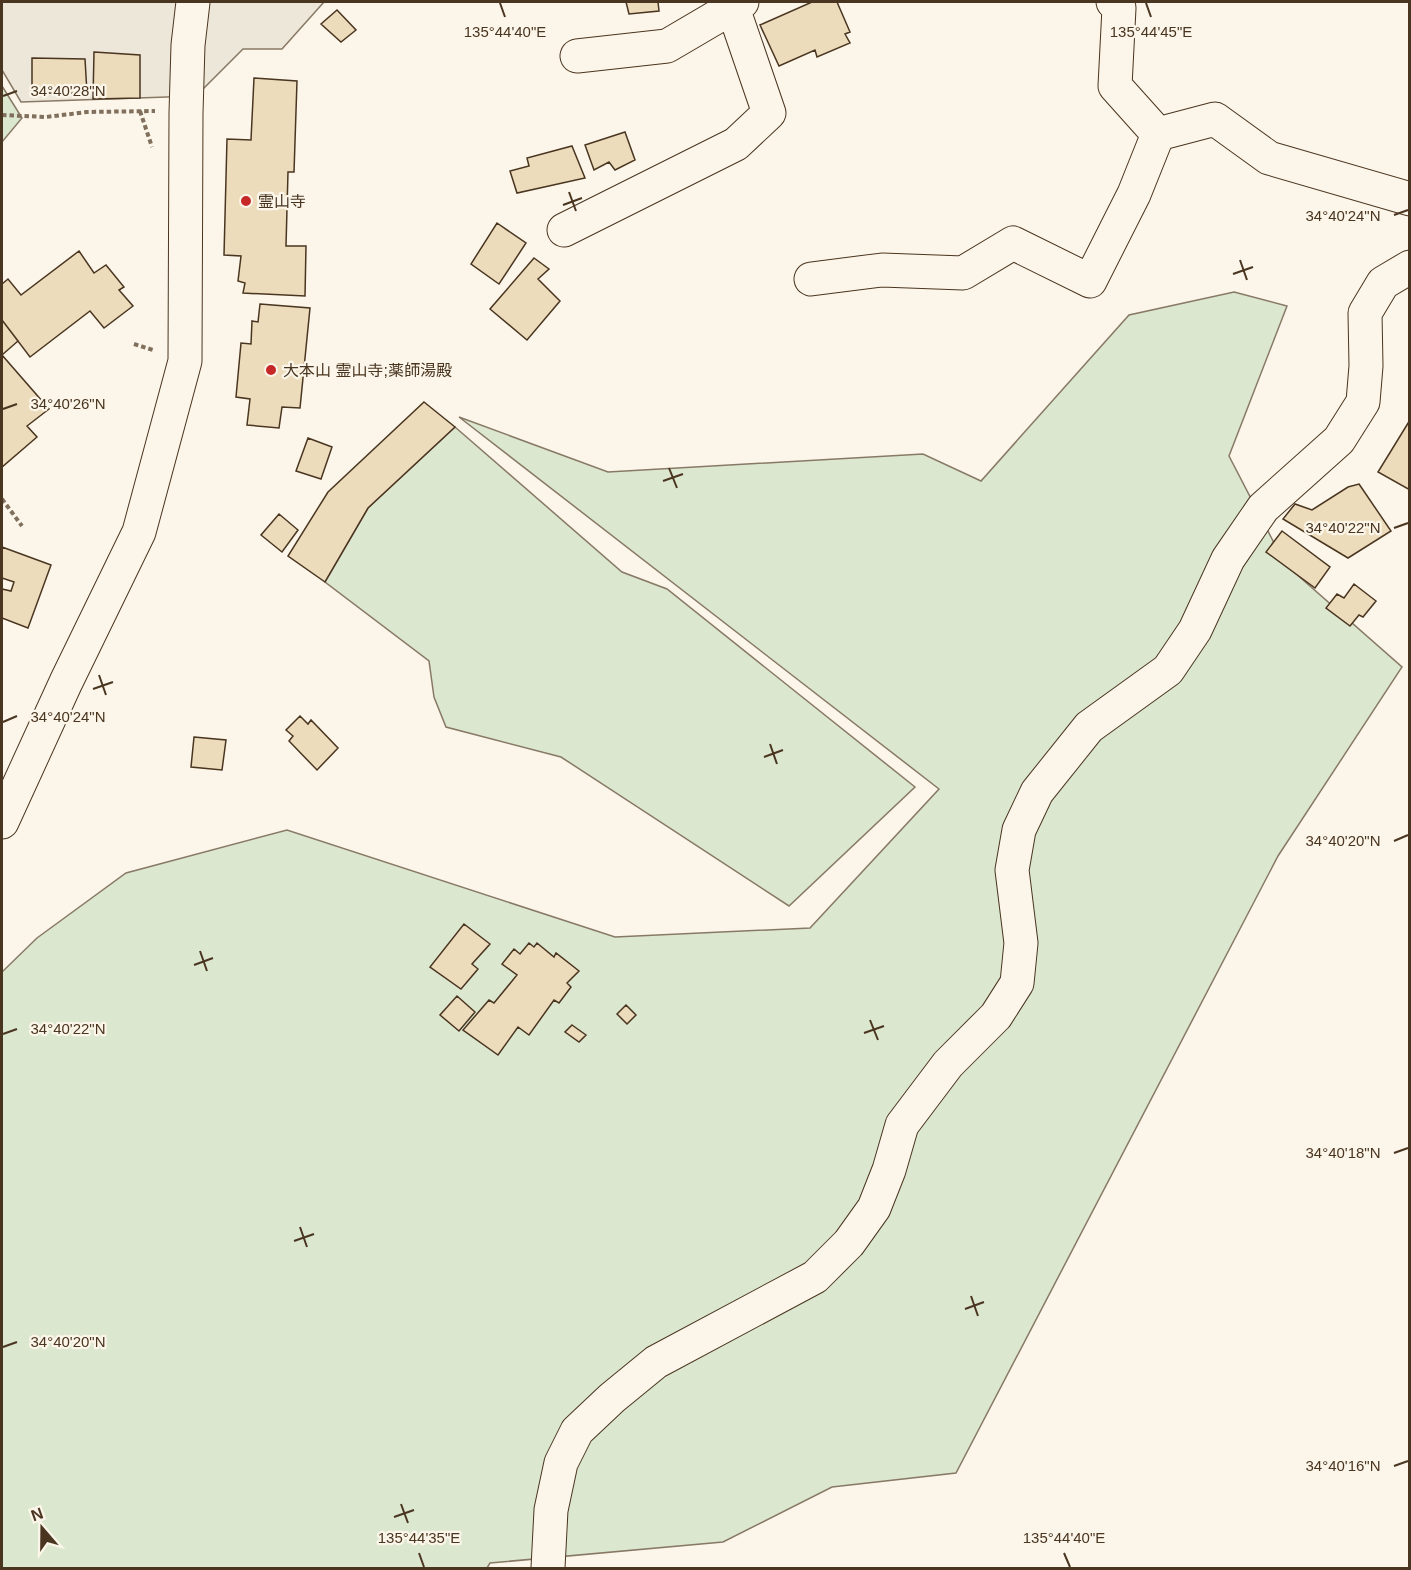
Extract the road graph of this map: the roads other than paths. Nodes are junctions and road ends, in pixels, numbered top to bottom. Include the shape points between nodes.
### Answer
1 (193, 2) edge
2 (1113, 2) edge
3 (738, 5) edge
4 (577, 56) dead end
5 (1158, 134) junction
6 (1410, 199) edge
7 (564, 230) dead end
8 (1410, 267) edge
9 (811, 279) dead end
10 (2, 822) edge
11 (548, 1569) edge

1 - 10 street via 186,113 185,361 139,532
2 - 5 street via 1119,8 1115,86
3 - 4 street via 666,46
3 - 7 street via 769,113 735,144
5 - 6 street via 1215,119 1269,158
5 - 9 street via 1134,194 1090,281 1013,243 963,273 882,270
8 - 11 street via 1383,283 1365,313 1363,402 1339,440 1263,508 1228,559 1195,630 1168,670 1089,727 1037,792 1019,830 1012,870 1021,943 1017,983 996,1016 948,1064 902,1125 874,1208 849,1243 815,1277 656,1362 577,1431 561,1463 551,1510

